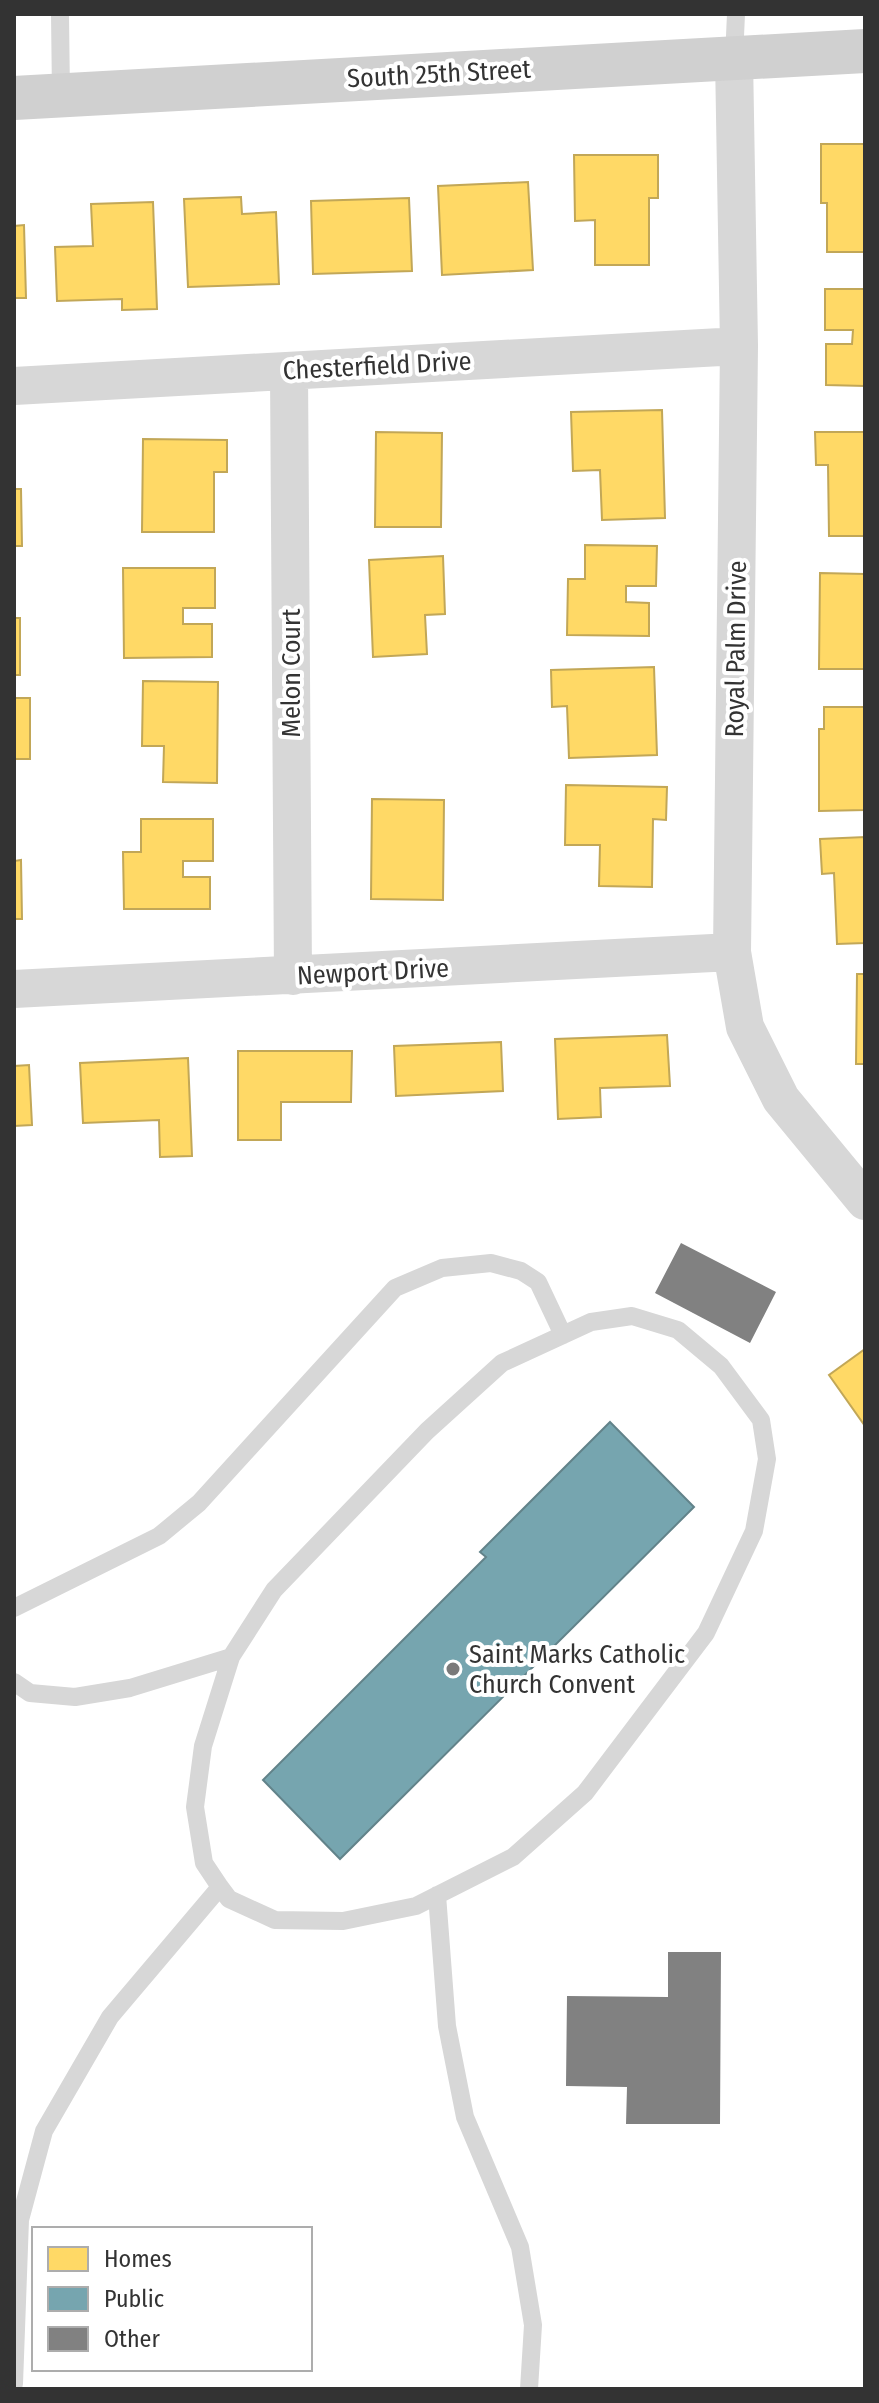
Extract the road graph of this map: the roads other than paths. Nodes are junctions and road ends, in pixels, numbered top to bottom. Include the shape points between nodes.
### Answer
1 (60, 14) edge
2 (736, 14) edge
3 (865, 51) edge
4 (734, 58) junction
5 (61, 95) junction
6 (14, 98) edge
7 (739, 346) junction
8 (289, 371) junction
9 (14, 386) edge
10 (732, 952) junction
11 (293, 976) junction
12 (14, 989) edge
13 (865, 1201) edge
14 (563, 1335) junction
15 (14, 1608) edge
16 (231, 1657) junction
17 (14, 1682) edge
18 (220, 1887) junction
19 (437, 1895) junction
20 (14, 2384) edge
21 (529, 2389) edge

1 - 5 lane
2 - 4 lane
3 - 4 main road, South 25th Street
4 - 5 main road, South 25th Street
4 - 7 street, Royal Palm Drive
5 - 6 main road, South 25th Street
7 - 8 street, Chesterfield Drive
7 - 10 street, Royal Palm Drive
8 - 9 street, Chesterfield Drive
8 - 11 street, Melon Court
10 - 11 street, Newport Drive
10 - 13 street, Royal Palm Drive via 745,1027 781,1099
11 - 12 street, Newport Drive
14 - 15 lane via 538,1282 521,1271 491,1263 442,1268 395,1288 199,1503 159,1536
14 - 16 lane via 502,1363 427,1431 274,1590
14 - 19 lane via 591,1322 632,1316 678,1330 721,1366 761,1420 767,1459 754,1531 706,1633 585,1793 513,1857
16 - 17 lane via 130,1688 75,1697 30,1693
16 - 18 lane via 203,1746 195,1807 204,1863
18 - 19 lane via 229,1899 275,1920 343,1921 416,1906
18 - 20 lane via 110,2017 44,2131 20,2220
19 - 21 lane via 447,2026 465,2117 520,2247 533,2325

